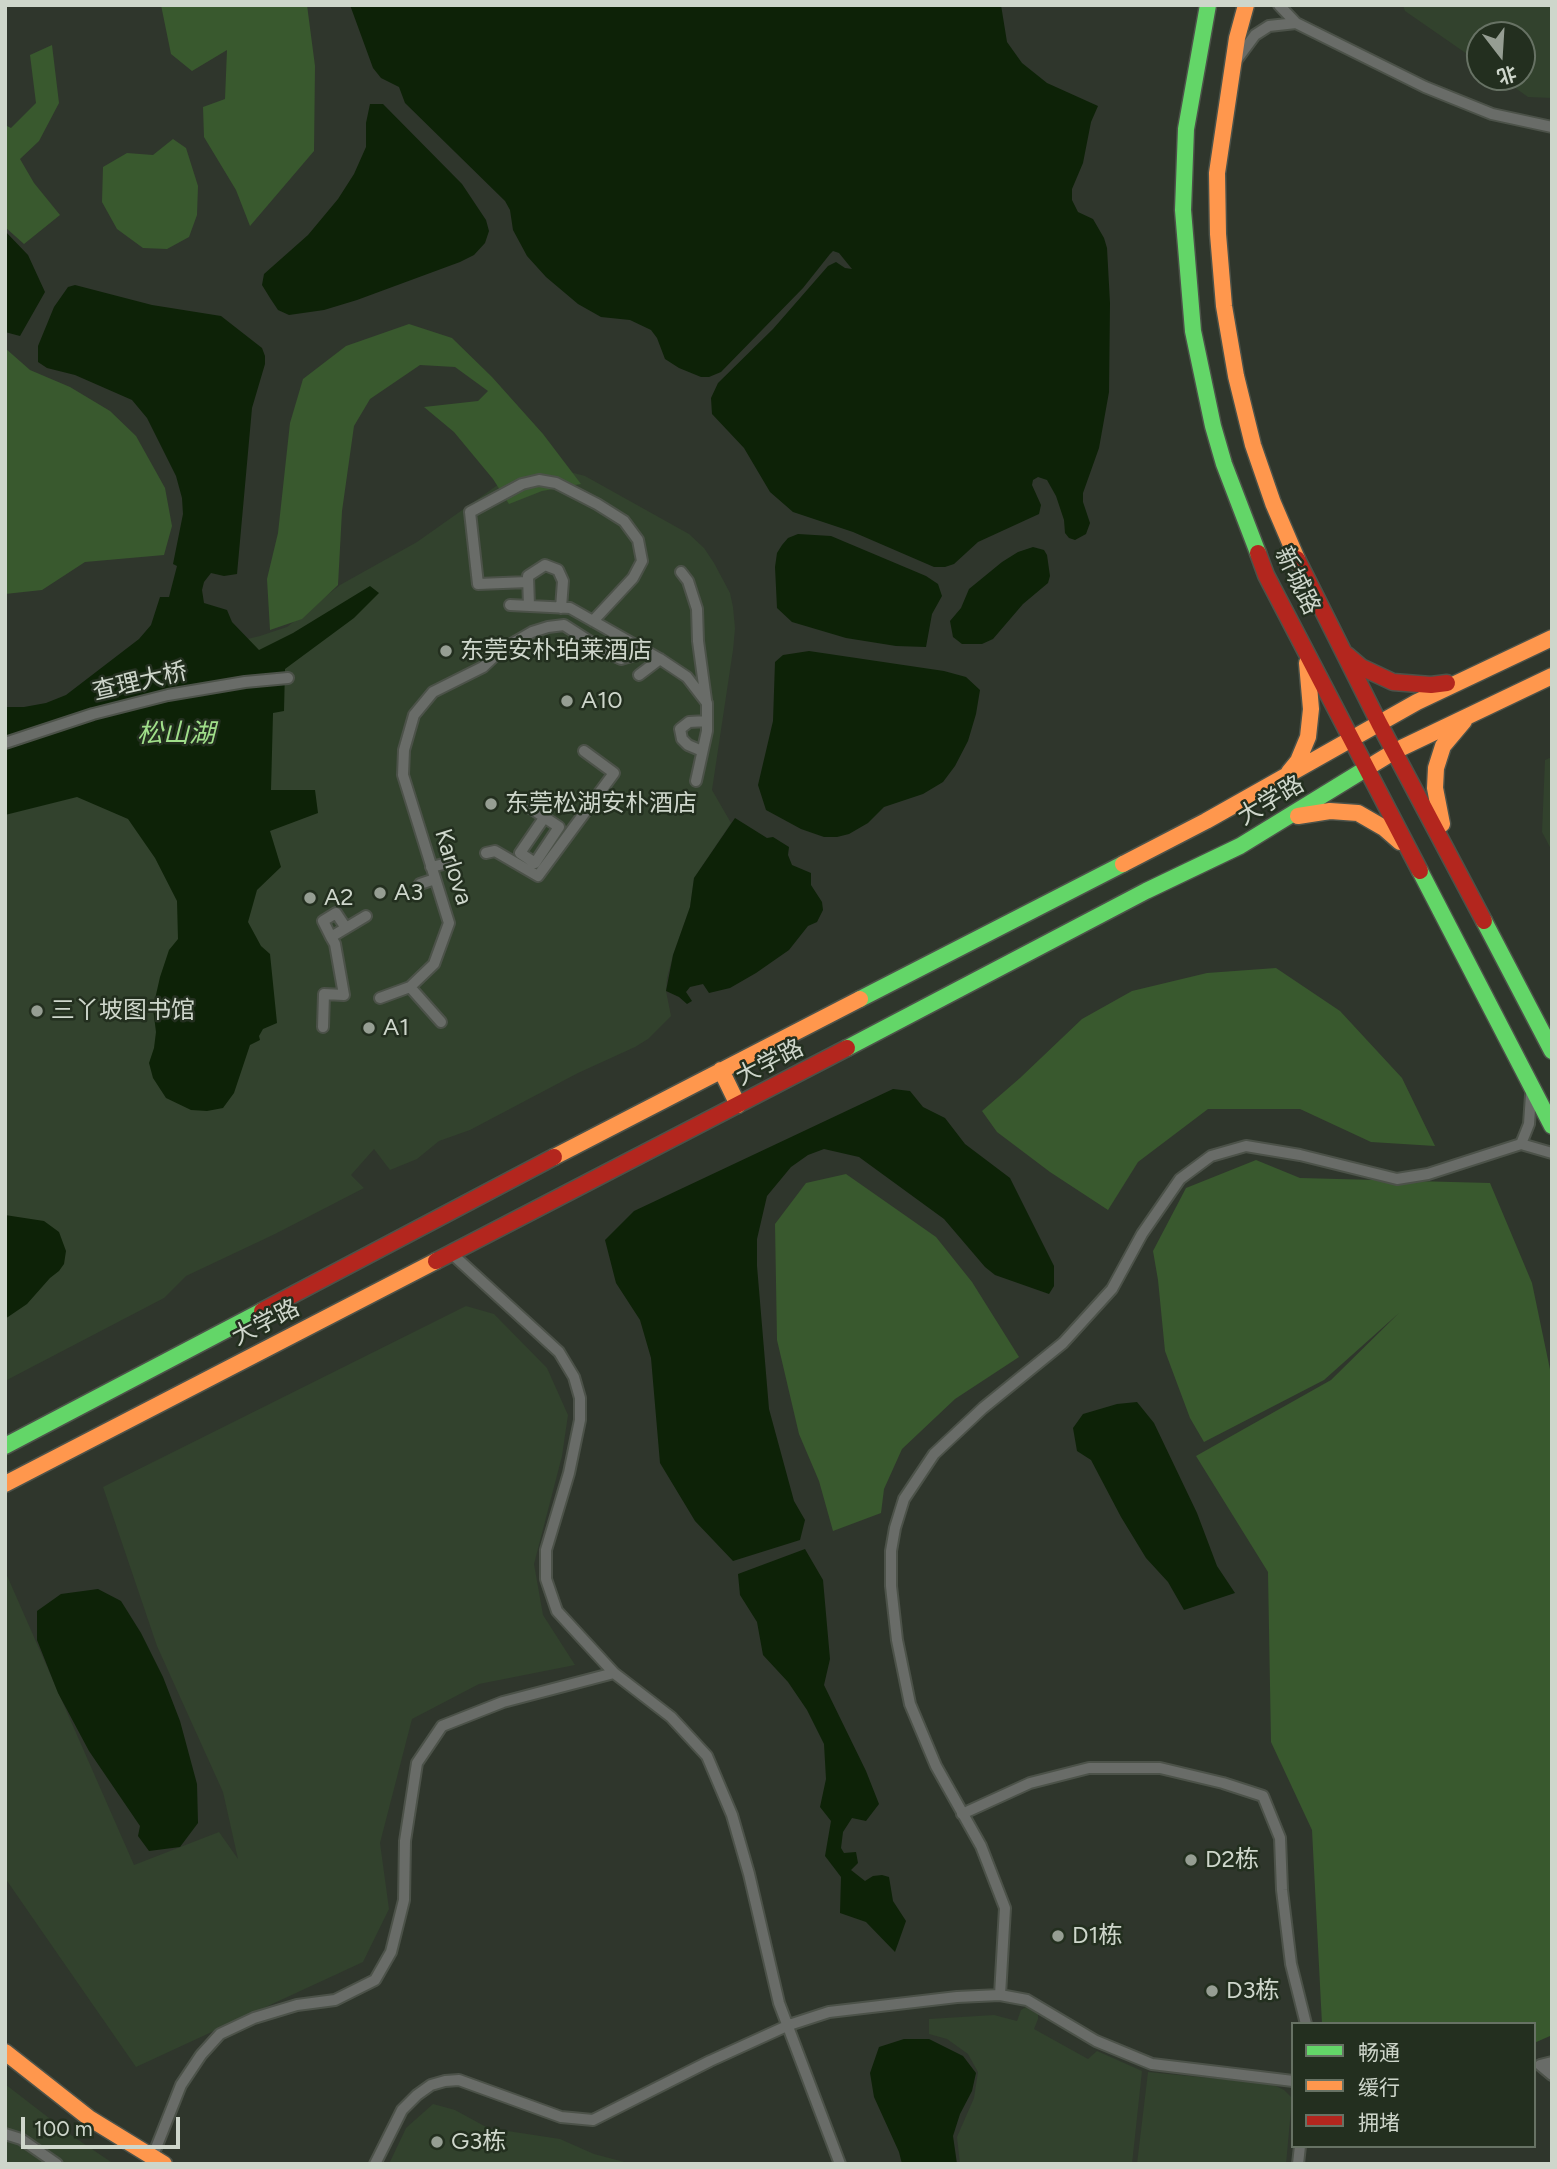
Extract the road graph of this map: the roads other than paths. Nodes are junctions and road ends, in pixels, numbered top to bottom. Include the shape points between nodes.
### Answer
1 (1208, 5) edge
2 (1246, 5) edge
3 (1279, 5) edge
4 (1296, 23) junction
5 (1232, 65) junction
6 (1552, 127) edge
7 (681, 572) dead end
8 (527, 582) junction
9 (510, 605) dead end
10 (529, 606) junction
11 (561, 608) junction
12 (593, 621) junction
13 (1552, 638) edge
14 (1303, 645) junction
15 (642, 648) junction
16 (1343, 650) junction
17 (660, 659) junction
18 (639, 675) dead end
19 (1552, 677) edge
20 (288, 678) dead end
21 (1464, 679) junction
22 (707, 703) junction
23 (1471, 715) junction
24 (707, 721) junction
25 (1379, 723) junction
26 (1351, 738) junction
27 (5, 743) edge
28 (584, 751) dead end
29 (702, 751) junction
30 (1395, 751) junction
31 (1367, 768) junction
32 (1280, 780) junction
33 (696, 781) dead end
34 (529, 807) dead end
35 (544, 818) junction
36 (1275, 825) junction
37 (486, 853) dead end
38 (1452, 858) junction
39 (452, 862) dead end
40 (519, 862) junction
41 (1417, 864) junction
42 (431, 867) junction
43 (435, 879) junction
44 (420, 884) dead end
45 (366, 916) dead end
46 (346, 928) junction
47 (331, 937) junction
48 (410, 987) junction
49 (380, 998) dead end
50 (441, 1022) dead end
51 (323, 1027) dead end
52 (1552, 1051) edge
53 (721, 1070) junction
54 (1531, 1082) junction
55 (738, 1105) junction
56 (1552, 1126) edge
57 (1521, 1144) junction
58 (1552, 1153) edge
59 (451, 1253) junction
60 (5, 1446) edge
61 (5, 1484) edge
62 (614, 1673) junction
63 (962, 1814) junction
64 (1000, 1996) junction
65 (1306, 2022) edge
66 (789, 2025) junction
67 (5, 2052) edge
68 (1542, 2064) edge
69 (1552, 2075) edge
70 (1291, 2081) edge
71 (5, 2134) edge
72 (158, 2161) edge
73 (57, 2164) edge
74 (375, 2164) edge
75 (840, 2164) edge

1 - 14 main road, 新城路 via 1186,129 1184,169 1193,331 1231,486 1266,575
2 - 5 main road, 新城路
3 - 4 street
4 - 5 street via 1269,26 1255,35
4 - 6 street via 1458,101
5 - 16 main road, 新城路 via 1217,173 1224,306 1236,376 1273,503
7 - 22 street via 697,609
8 - 10 street
8 - 11 street via 528,576 545,565 558,570 563,582
8 - 12 street via 478,584 470,512 522,484 556,483 624,521 638,540 642,561 633,578
9 - 10 street
10 - 11 street
11 - 12 street
12 - 15 street
13 - 21 main road, 大学路
14 - 26 main road, 新城路
14 - 32 main road via 1311,693 1308,737 1298,761
15 - 17 street
15 - 42 street, Karlova via 621,659 564,625 548,626 433,692 414,715 404,750 403,775
16 - 21 main road via 1361,667 1393,682 1432,685
16 - 25 main road, 新城路
17 - 18 street
17 - 22 street via 687,677
19 - 23 main road, 大学路
20 - 27 street, 查理大桥 via 168,695
21 - 25 main road, 大学路
22 - 24 street
23 - 30 main road, 大学路
23 - 38 main road via 1450,737 1437,768 1437,806
24 - 29 street
24 - 29 street via 689,722 680,729 688,746
25 - 26 main road, 大学路
25 - 30 main road, 新城路
26 - 31 main road, 新城路
26 - 32 main road, 大学路
28 - 40 street via 614,773 538,876
29 - 33 street
30 - 31 main road, 大学路
30 - 38 main road, 新城路
31 - 36 main road, 大学路
31 - 41 main road, 新城路
32 - 53 main road, 大学路
34 - 35 street
35 - 40 street via 520,853
35 - 40 street via 559,827 535,863
36 - 41 main road via 1318,811 1358,813 1398,839
36 - 55 main road, 大学路
37 - 40 street via 495,851
38 - 52 main road, 新城路
39 - 42 street
41 - 54 main road, 新城路
42 - 43 street, Karlova
43 - 44 street
43 - 48 street, Karlova via 449,923 434,964
45 - 46 street
46 - 47 street
46 - 47 street via 336,913 323,921
47 - 51 street via 344,995 324,995
48 - 49 street
48 - 50 street
53 - 55 main road
53 - 60 main road, 大学路
54 - 56 main road, 新城路
54 - 57 street via 1532,1106
55 - 59 main road, 大学路
57 - 58 street
57 - 63 street via 1428,1174 1397,1178 1246,1146 1211,1156 1180,1179 1112,1289 1063,1343 934,1454 904,1499 891,1551 891,1586 910,1704
59 - 61 main road, 大学路
59 - 62 street via 559,1352 574,1377 580,1420 546,1550 547,1579 556,1611
62 - 66 street via 671,1717 707,1756 728,1802 779,2003
62 - 72 street via 503,1702 443,1726 417,1763 405,1841 404,1899 391,1952 375,1980 335,2000 297,2005 220,2034 181,2085
63 - 64 street via 981,1846 1005,1908
63 - 65 street via 1030,1783 1090,1768 1160,1768 1263,1796 1280,1838 1291,1964
64 - 66 street via 829,2012
64 - 70 street via 1027,2000 1096,2041 1152,2064
66 - 74 street via 593,2120 561,2118 459,2080 431,2085 402,2110
66 - 75 street
67 - 72 main road via 89,2118
68 - 69 street
71 - 73 street via 21,2139

